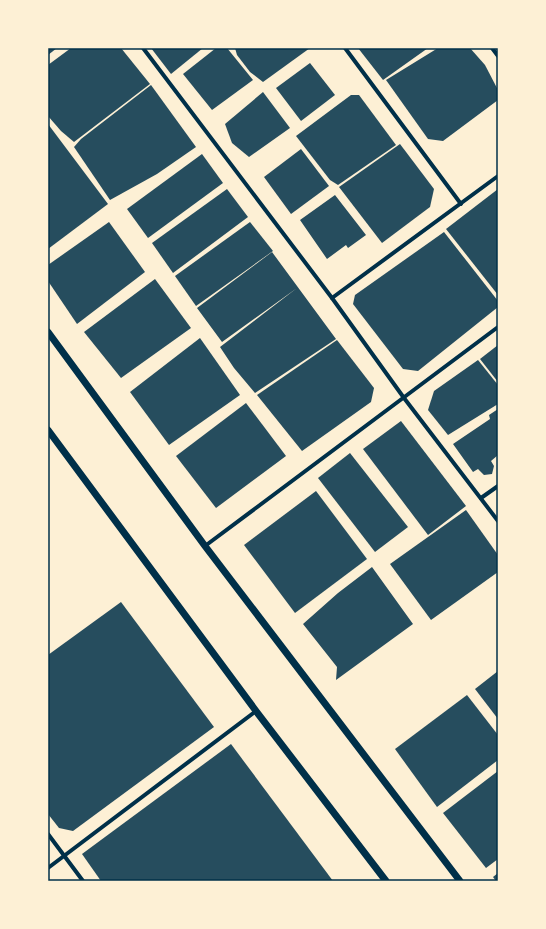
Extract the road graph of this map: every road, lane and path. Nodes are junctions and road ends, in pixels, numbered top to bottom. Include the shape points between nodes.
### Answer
1 (143, 48) edge
2 (345, 48) edge
3 (492, 48) edge
4 (498, 56) edge
5 (498, 176) edge
6 (461, 204) junction
7 (332, 298) junction
8 (498, 327) edge
9 (48, 332) edge
10 (404, 398) junction
11 (48, 430) edge
12 (498, 486) edge
13 (481, 498) junction
14 (498, 521) edge
15 (205, 546) junction
16 (256, 710) junction
17 (48, 834) edge
18 (64, 856) junction
19 (48, 868) edge
20 (83, 881) edge
21 (386, 881) edge
22 (460, 881) edge

1 - 7 street
2 - 6 street
3 - 4 street
5 - 6 street
6 - 7 street
7 - 10 street
8 - 10 street
9 - 15 street
10 - 13 street
10 - 15 street
11 - 16 street
12 - 13 street
13 - 14 street
15 - 22 street
16 - 18 street
16 - 21 street
17 - 18 street
18 - 19 street
18 - 20 street

